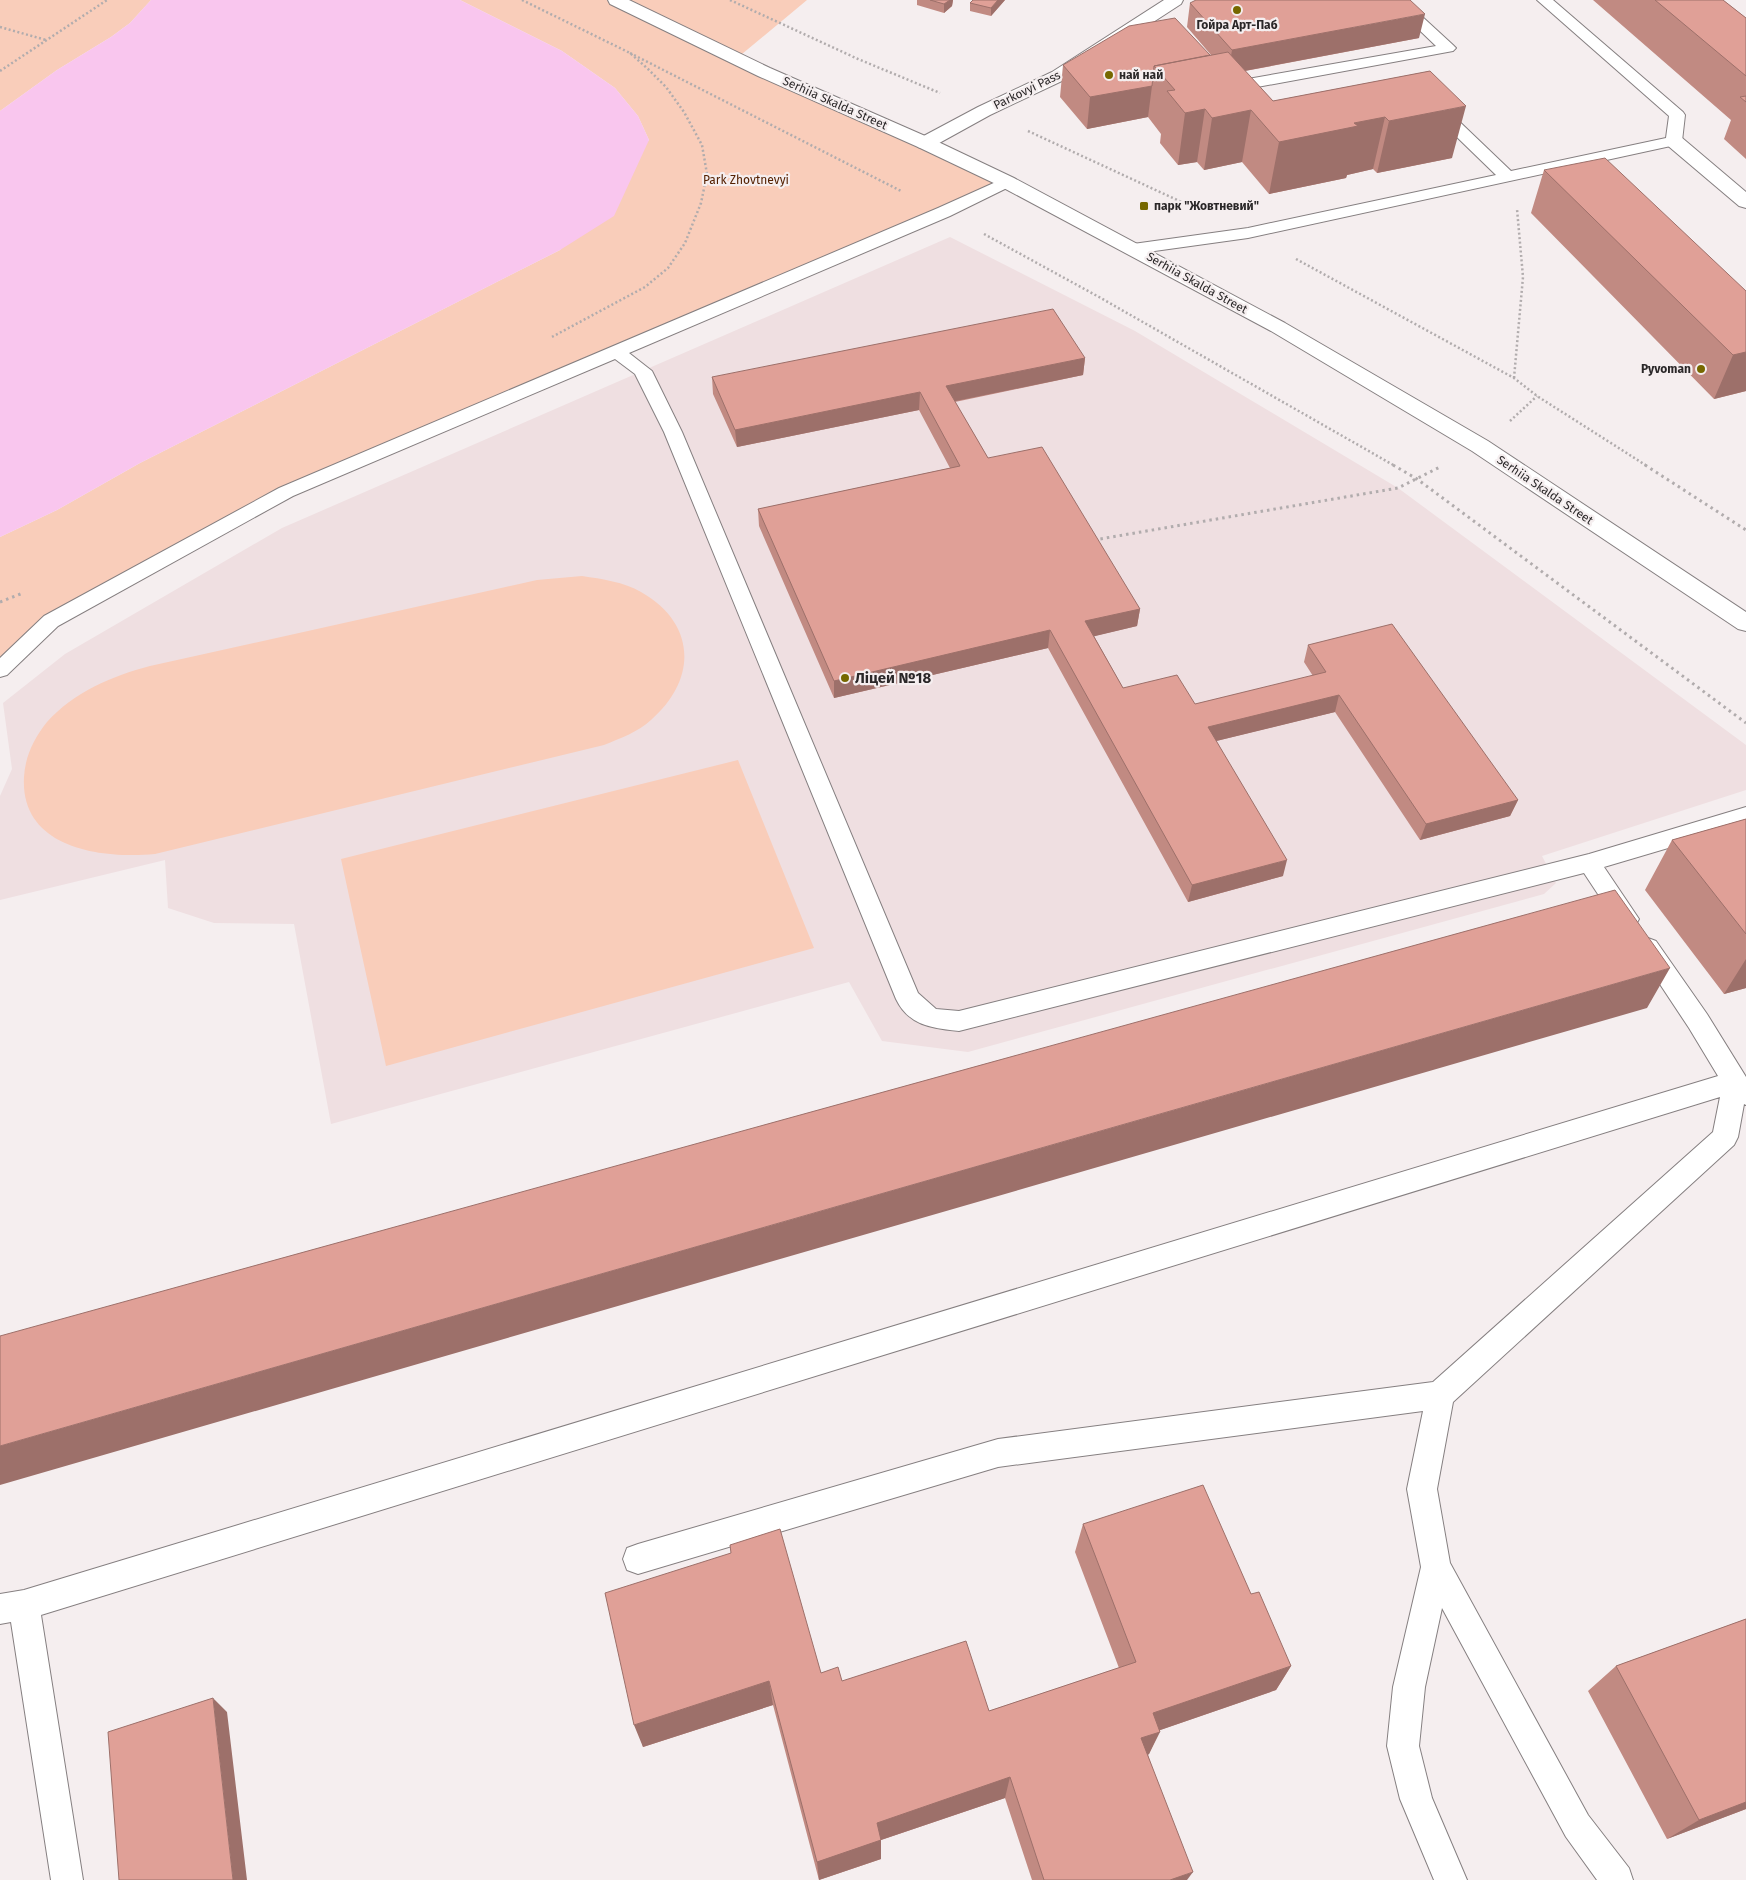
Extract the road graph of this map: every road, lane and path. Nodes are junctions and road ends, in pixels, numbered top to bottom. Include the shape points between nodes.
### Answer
1 (107, 0) edge
2 (522, 0) edge
3 (616, 0) edge
4 (730, 0) edge
5 (1175, 0) edge
6 (1395, 0) edge
7 (1544, 0) edge
8 (1155, 14) junction
9 (0, 27) edge
10 (1168, 28) edge
11 (46, 40) junction
12 (630, 53) junction
13 (0, 71) edge
14 (1212, 75) edge
15 (1425, 103) edge
16 (984, 111) junction
17 (1674, 141) junction
18 (925, 143) junction
19 (1509, 178) junction
20 (1007, 182) junction
21 (1746, 202) edge
22 (944, 212) junction
23 (1248, 232) junction
24 (1133, 249) junction
25 (546, 340) dead end
26 (617, 352) junction
27 (1514, 378) junction
28 (1538, 396) junction
29 (1480, 446) junction
30 (1417, 479) junction
31 (1746, 530) edge
32 (1086, 541) edge
33 (1746, 624) edge
34 (0, 670) edge
35 (1746, 723) edge
36 (1746, 816) edge
37 (1590, 863) junction
38 (1741, 1088) edge
39 (1440, 1395) junction
40 (638, 1558) dead end
41 (1436, 1568) junction
42 (12, 1607) edge
43 (67, 1880) edge
44 (1451, 1880) edge
45 (1617, 1880) edge

1 - 11 path
2 - 12 path
3 - 18 main road, Serhiia Skalda Street via 764,72
4 - 16 path via 858,59
5 - 8 main road, Parkovyi Pass
6 - 14 lane via 1448,48 1225,88
7 - 17 lane via 1678,115
8 - 10 lane
8 - 16 main road, Parkovyi Pass via 1058,76
9 - 11 path
11 - 13 path
12 - 22 path
12 - 25 path via 666,87 702,145 708,174 702,203 685,243 656,279
15 - 19 lane via 1434,105
16 - 18 main road, Parkovyi Pass
16 - 23 path
17 - 19 lane
17 - 21 main road
18 - 20 main road, Serhiia Skalda Street
19 - 23 lane
19 - 27 path via 1515,188 1523,277
20 - 22 lane
20 - 24 main road, Serhiia Skalda Street
22 - 26 lane
22 - 30 path
23 - 24 lane
23 - 27 path
24 - 29 main road, Serhiia Skalda Street via 1278,327
26 - 34 lane via 286,492 51,621
26 - 37 lane via 643,371 673,432 908,999 930,1018 959,1022
27 - 28 path
28 - 29 path
28 - 31 path
29 - 30 path
29 - 33 main road, Serhiia Skalda Street
30 - 32 path via 1398,488
30 - 35 path
36 - 37 lane
37 - 38 lane
38 - 39 lane via 1725,1137
38 - 42 lane
39 - 40 lane via 998,1454
39 - 41 lane via 1422,1489
41 - 44 lane via 1409,1687 1403,1746 1416,1799
41 - 45 lane via 1576,1826
42 - 43 lane

